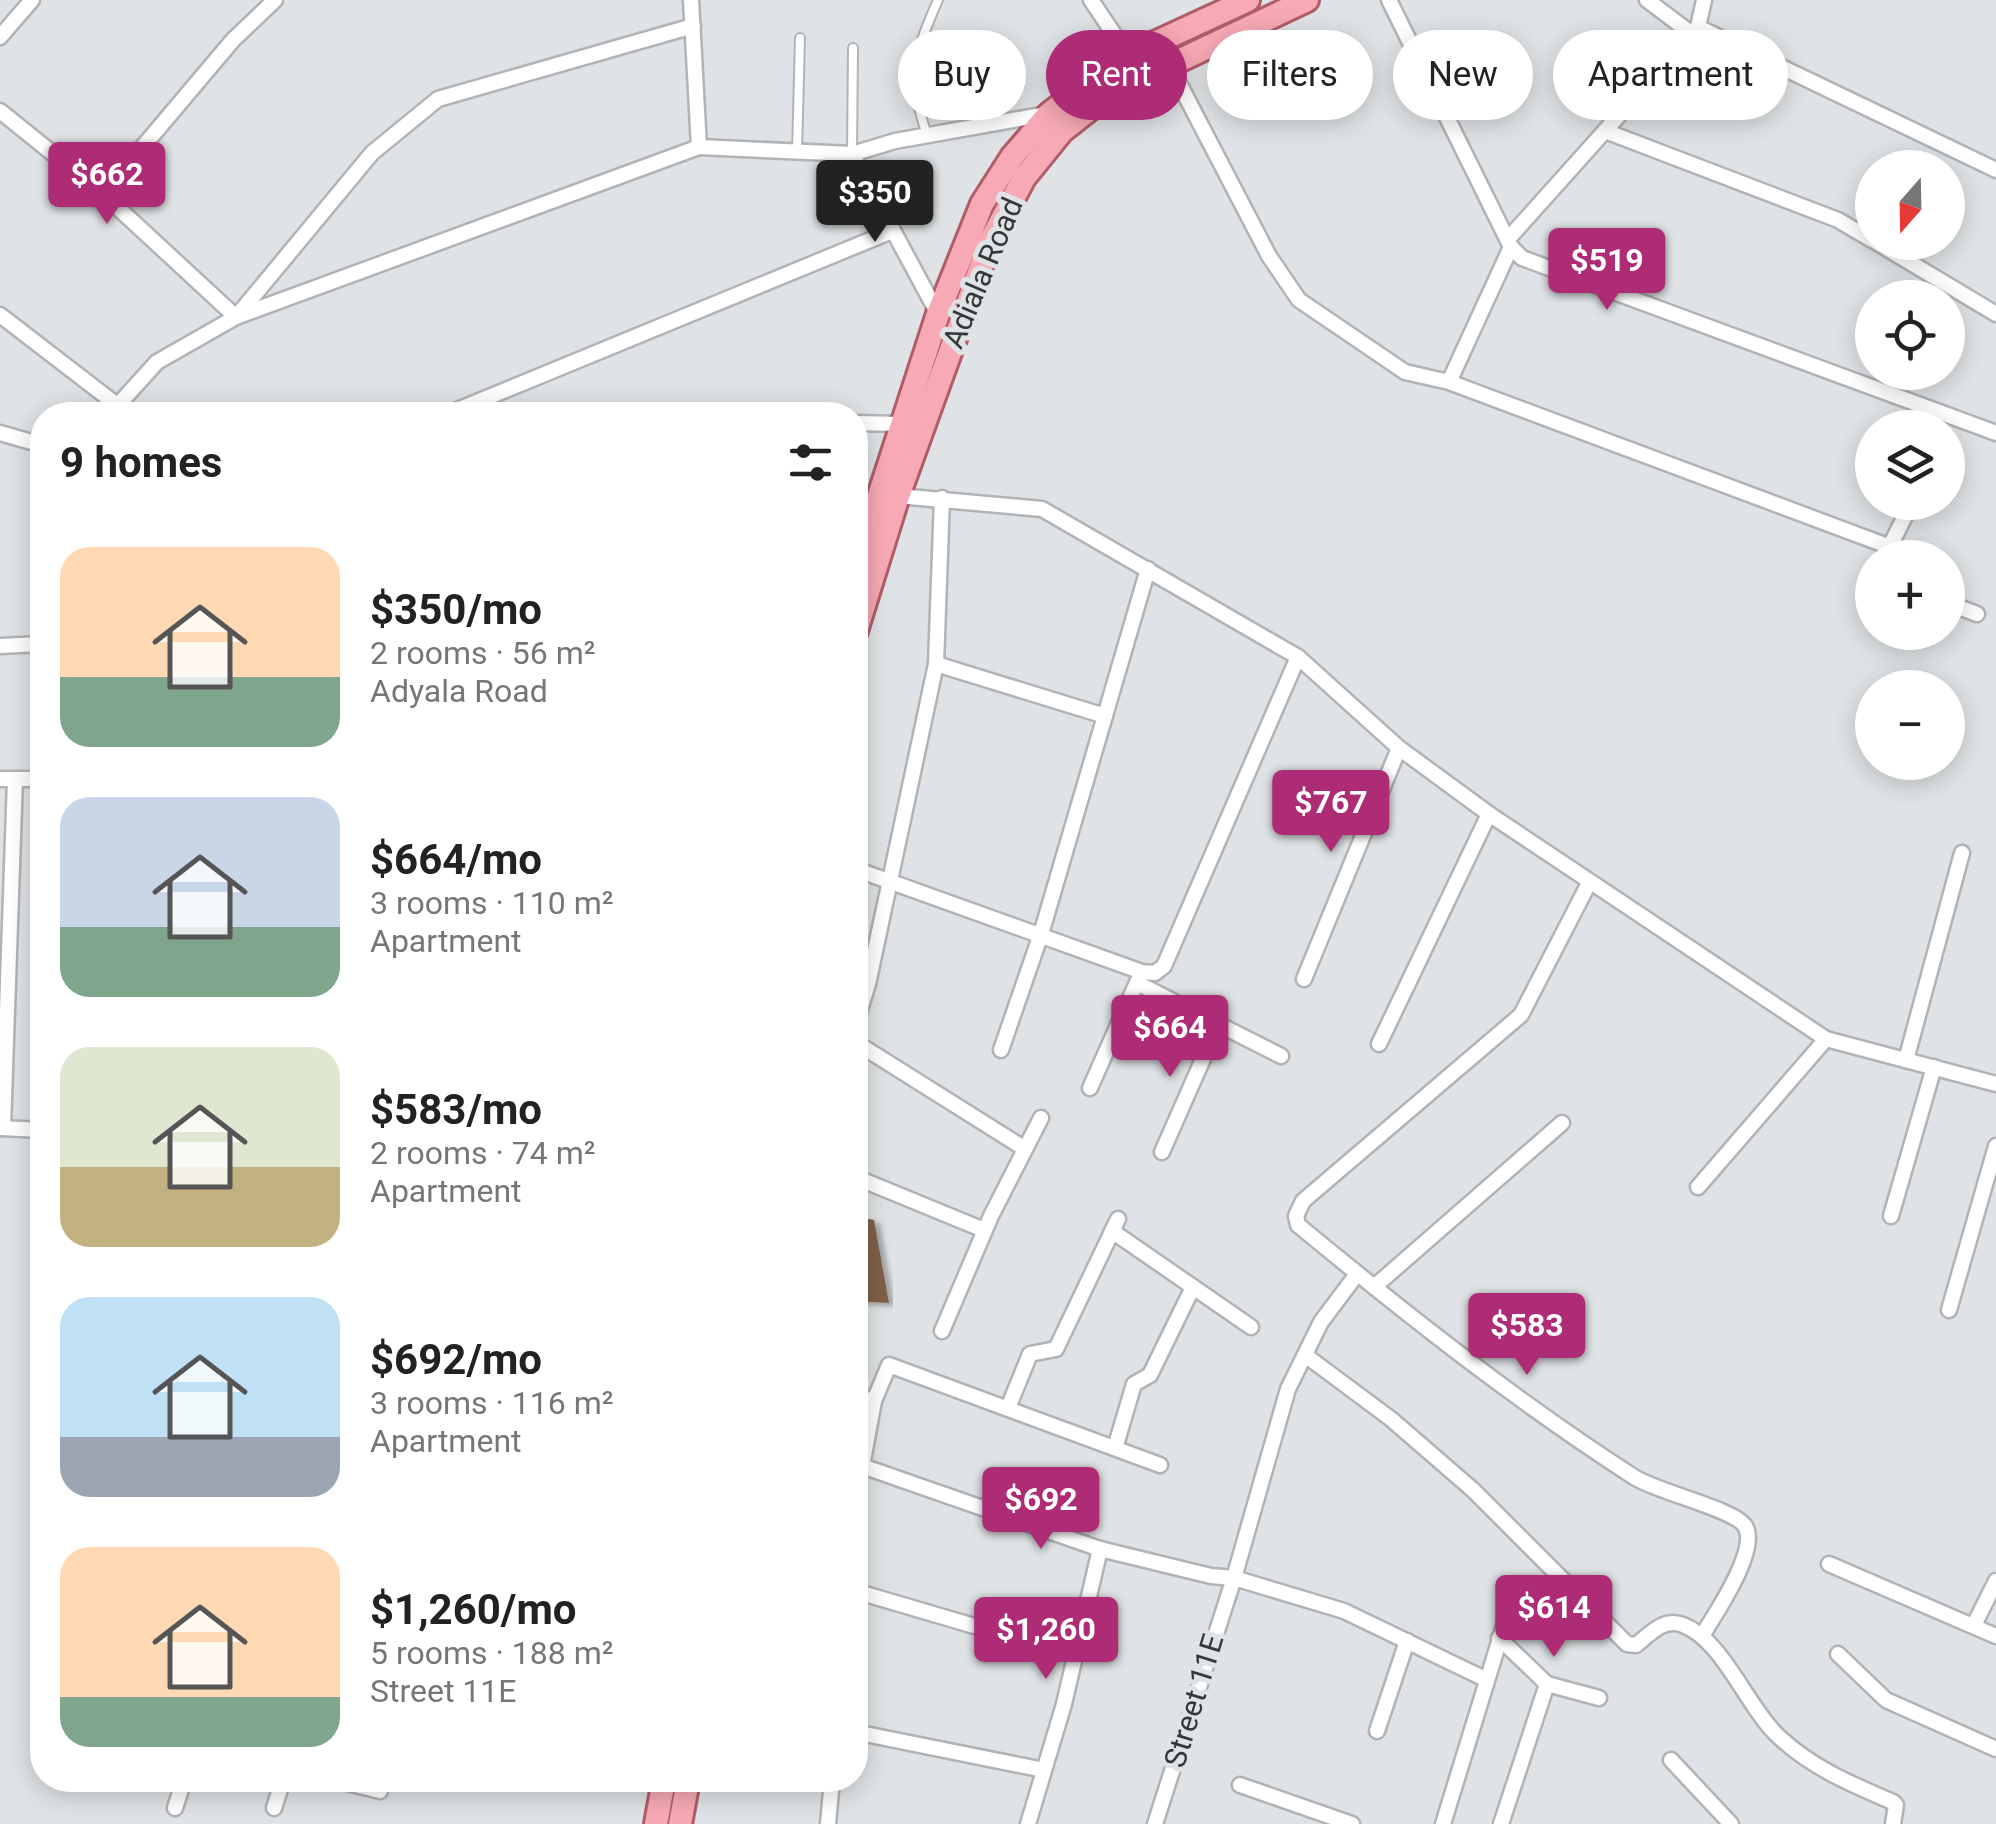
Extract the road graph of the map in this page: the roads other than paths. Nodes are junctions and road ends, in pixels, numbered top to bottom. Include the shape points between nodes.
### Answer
1 (32, 0) edge
2 (276, 0) edge
3 (691, 0) edge
4 (938, 0) edge
5 (1091, 0) edge
6 (1248, 0) edge
7 (1307, 0) edge
8 (1388, 0) edge
9 (1648, 0) edge
10 (1704, 0) edge
11 (692, 26) junction
12 (1111, 30) edge
13 (1182, 30) edge
14 (1693, 30) edge
15 (1695, 30) edge
16 (0, 36) edge
17 (800, 38) dead end
18 (853, 48) dead end
19 (1187, 56) edge
20 (1788, 74) edge
21 (1187, 99) edge
22 (0, 111) edge
23 (1046, 115) edge
24 (1046, 117) edge
25 (1076, 120) edge
26 (1615, 120) edge
27 (1605, 131) junction
28 (927, 135) junction
29 (699, 147) junction
30 (797, 152) junction
31 (852, 154) junction
32 (1996, 170) edge
33 (103, 194) junction
34 (1855, 230) edge
35 (892, 231) junction
36 (1510, 243) junction
37 (1906, 260) edge
38 (938, 314) junction
39 (1996, 314) edge
40 (0, 316) edge
41 (236, 317) junction
42 (1449, 382) junction
43 (103, 402) edge
44 (120, 402) edge
45 (478, 402) edge
46 (1915, 410) edge
47 (868, 424) edge
48 (902, 424) junction
49 (1965, 426) edge
50 (0, 433) edge
51 (1996, 433) edge
52 (30, 442) edge
53 (898, 496) junction
54 (942, 498) junction
55 (868, 510) edge
56 (1858, 540) edge
57 (1148, 569) junction
58 (868, 592) edge
59 (1965, 609) edge
60 (1977, 614) dead end
61 (30, 645) edge
62 (0, 646) edge
63 (1298, 658) junction
64 (936, 664) junction
65 (1105, 716) junction
66 (1399, 748) junction
67 (8, 779) edge
68 (1489, 814) junction
69 (1962, 853) dead end
70 (868, 873) edge
71 (888, 881) junction
72 (1588, 883) junction
73 (1041, 934) junction
74 (1139, 978) junction
75 (1304, 979) dead end
76 (868, 984) edge
77 (1218, 1026) junction
78 (1826, 1038) junction
79 (1379, 1044) dead end
80 (868, 1050) edge
81 (1001, 1050) dead end
82 (1281, 1056) dead end
83 (1906, 1060) junction
84 (1934, 1067) junction
85 (1996, 1084) edge
86 (1090, 1088) dead end
87 (1041, 1118) dead end
88 (1562, 1123) dead end
89 (2, 1128) edge
90 (30, 1129) edge
91 (1996, 1146) edge
92 (1024, 1149) junction
93 (1162, 1152) dead end
94 (868, 1182) edge
95 (1698, 1187) dead end
96 (1891, 1216) dead end
97 (984, 1230) junction
98 (1357, 1274) junction
99 (1193, 1286) junction
100 (1374, 1287) junction
101 (1949, 1310) dead end
102 (1251, 1327) dead end
103 (942, 1331) dead end
104 (1305, 1355) junction
105 (868, 1400) edge
106 (874, 1402) junction
107 (1008, 1408) junction
108 (868, 1434) edge
109 (1115, 1448) junction
110 (1160, 1465) dead end
111 (868, 1468) edge
112 (1100, 1550) junction
113 (1829, 1564) dead end
114 (1234, 1578) junction
115 (1996, 1581) edge
116 (868, 1595) edge
117 (1510, 1606) dead end
118 (1974, 1626) junction
119 (1702, 1636) junction
120 (1996, 1636) edge
121 (1015, 1638) dead end
122 (1499, 1638) junction
123 (1407, 1641) junction
124 (1838, 1654) dead end
125 (1486, 1678) junction
126 (1547, 1684) junction
127 (1599, 1698) dead end
128 (1377, 1731) dead end
129 (868, 1735) edge
130 (1996, 1748) edge
131 (1672, 1760) dead end
132 (1044, 1770) junction
133 (1240, 1786) dead end
134 (180, 1792) edge
135 (279, 1792) edge
136 (658, 1792) edge
137 (686, 1792) edge
138 (832, 1792) edge
139 (175, 1808) dead end
140 (274, 1808) dead end
141 (833, 1823) edge
142 (656, 1824) edge
143 (680, 1824) edge
144 (1028, 1824) edge
145 (1155, 1824) edge
146 (1352, 1824) edge
147 (1443, 1824) edge
148 (1501, 1824) edge
149 (1731, 1824) edge
150 (1893, 1824) edge

1 - 16 street
2 - 33 street via 233,40
3 - 11 street
4 - 28 lane via 915,69 914,96
5 - 12 street
6 - 13 main road
7 - 19 main road, Adiala Road
8 - 36 street
9 - 14 street
10 - 15 street
11 - 29 street
11 - 41 street via 438,99 372,152
17 - 30 lane
18 - 31 lane
20 - 32 street
21 - 42 street via 1299,300 1405,372
22 - 33 street
23 - 28 street
24 - 38 main road via 982,204
25 - 53 main road, Adiala Road via 1024,178 990,242
26 - 27 street
27 - 34 street
27 - 36 street
28 - 31 street
29 - 30 street
29 - 41 street
30 - 31 street
31 - 35 street
33 - 41 street
35 - 38 street
35 - 45 street
36 - 42 street
36 - 46 street via 1522,258
37 - 39 street
38 - 48 main road
40 - 43 street
41 - 44 street via 156,362
42 - 56 street
47 - 48 street
48 - 55 main road
49 - 51 street
50 - 52 street
53 - 54 street
53 - 58 main road, Adiala Road
54 - 57 street via 1042,509
54 - 64 street
57 - 63 street
57 - 65 street
59 - 60 street
61 - 62 street
63 - 66 street
63 - 74 street via 1164,966
64 - 65 street
64 - 71 street
65 - 73 street
66 - 68 street
66 - 75 street
67 - 89 street
68 - 72 street
68 - 79 street
69 - 83 street
70 - 71 street
71 - 73 street
71 - 76 street
72 - 78 street
72 - 98 street via 1522,1016 1303,1201 1298,1225
73 - 74 street
73 - 81 street
74 - 77 street
74 - 86 street
77 - 82 street
77 - 93 street
78 - 83 street
78 - 95 street
80 - 92 street
83 - 84 street
84 - 85 street
84 - 96 street
87 - 92 street
88 - 100 street
89 - 90 street
91 - 101 street
92 - 97 street
94 - 97 street
97 - 103 street
98 - 100 street
98 - 104 street, Street 11E
99 - 102 street
99 - 107 street via 1115,1225 1056,1349 1030,1354
99 - 109 street via 1150,1375 1134,1384
100 - 119 street via 1510,1394 1638,1480 1744,1525 1750,1540 1740,1569
104 - 114 street, Street 11E via 1288,1389
104 - 119 street via 1473,1490 1627,1644 1672,1622
105 - 106 street
106 - 107 street via 889,1365
106 - 108 street
107 - 109 street
109 - 110 street
111 - 112 street
112 - 114 street
112 - 132 street
113 - 118 street
114 - 123 street via 1344,1611
114 - 145 street, Street 11E
115 - 118 street
116 - 121 street
117 - 122 street
118 - 120 street
119 - 150 street via 1776,1734 1818,1769 1893,1802
122 - 125 street
122 - 126 street
123 - 125 street
123 - 128 street
124 - 130 street via 1886,1700
125 - 147 street
126 - 127 street
126 - 148 street
129 - 132 street
131 - 149 street
132 - 144 street
133 - 146 street
134 - 139 street
135 - 140 street
136 - 142 main road
137 - 143 main road
138 - 141 street

